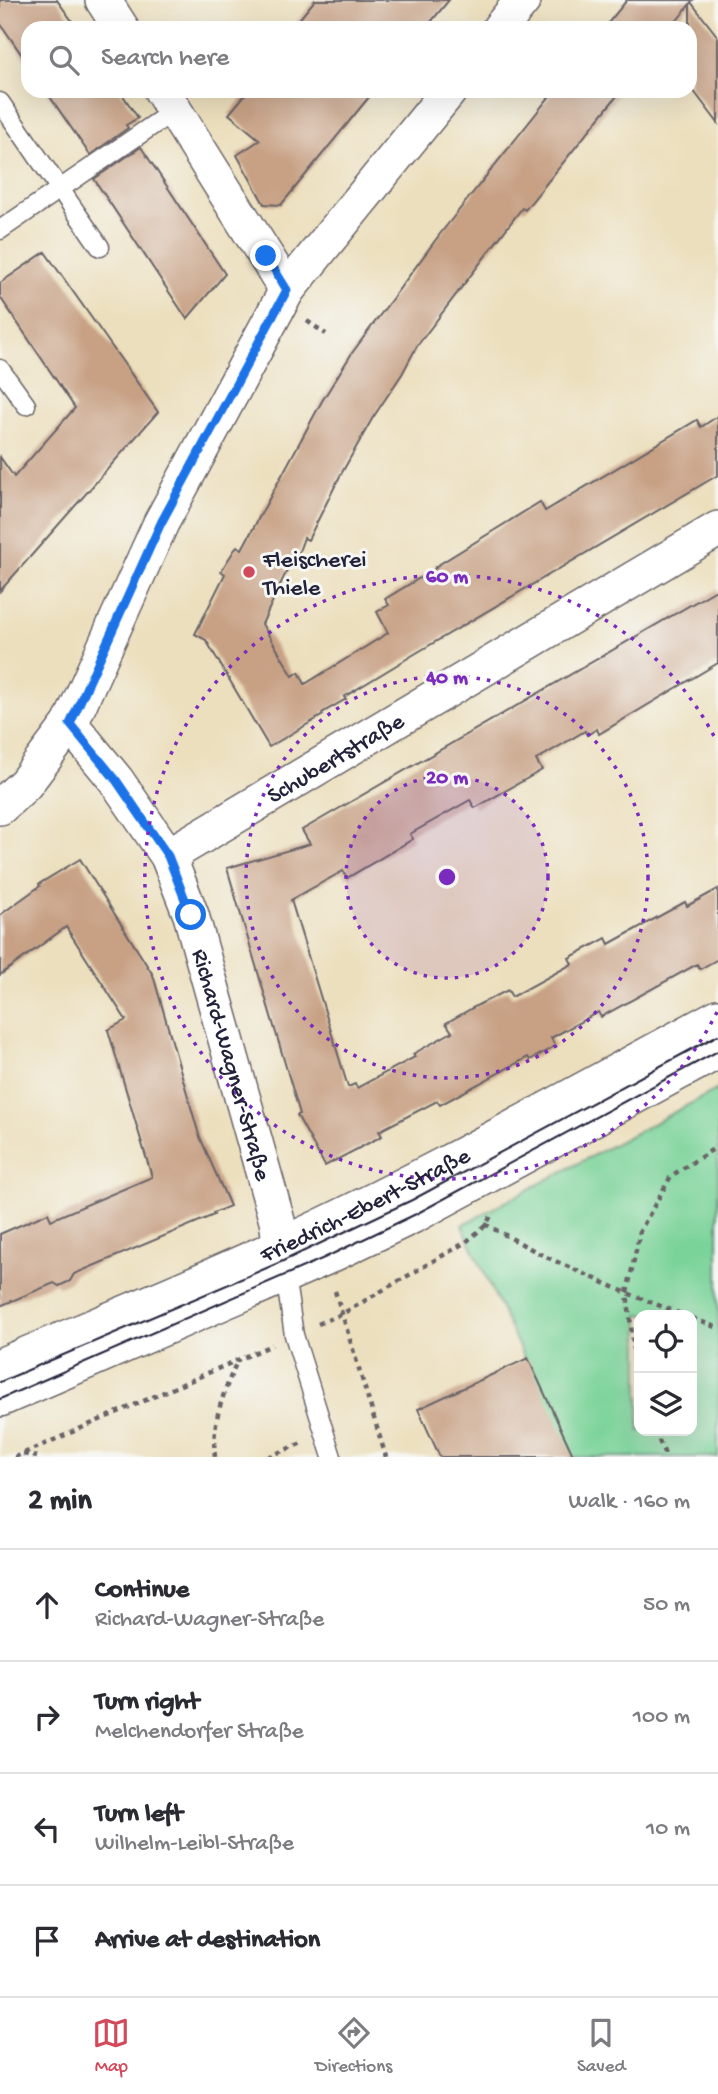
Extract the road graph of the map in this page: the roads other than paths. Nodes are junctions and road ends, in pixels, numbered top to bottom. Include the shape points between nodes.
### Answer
1 (103, 0) edge
2 (523, 0) edge
3 (116, 21) edge
4 (506, 21) edge
5 (443, 98) edge
6 (168, 100) edge
7 (0, 102) edge
8 (60, 189) junction
9 (0, 230) edge
10 (100, 247) dead end
11 (287, 290) junction
12 (0, 369) edge
13 (26, 405) dead end
14 (718, 529) edge
15 (70, 724) junction
16 (0, 807) edge
17 (168, 856) junction
18 (718, 1017) edge
19 (718, 1051) edge
20 (283, 1260) junction
21 (0, 1366) edge
22 (0, 1399) edge
23 (332, 1457) edge

1 - 3 street
2 - 4 street
5 - 11 street
6 - 8 lane
6 - 11 street
7 - 8 lane
8 - 9 lane
8 - 10 lane
11 - 15 street via 161,523
12 - 13 lane
14 - 17 street, Schubertstraße
15 - 16 street via 24,784
15 - 17 street, Richard-Wagner-Straße via 116,780
17 - 20 street, Richard-Wagner-Straße via 191,915 277,1221
18 - 20 street, Friedrich-Ebert-Straße via 407,1184
19 - 20 street, Friedrich-Ebert-Straße via 416,1214 324,1258
20 - 21 street, Friedrich-Ebert-Straße
20 - 22 street, Friedrich-Ebert-Straße
20 - 23 lane via 294,1335

